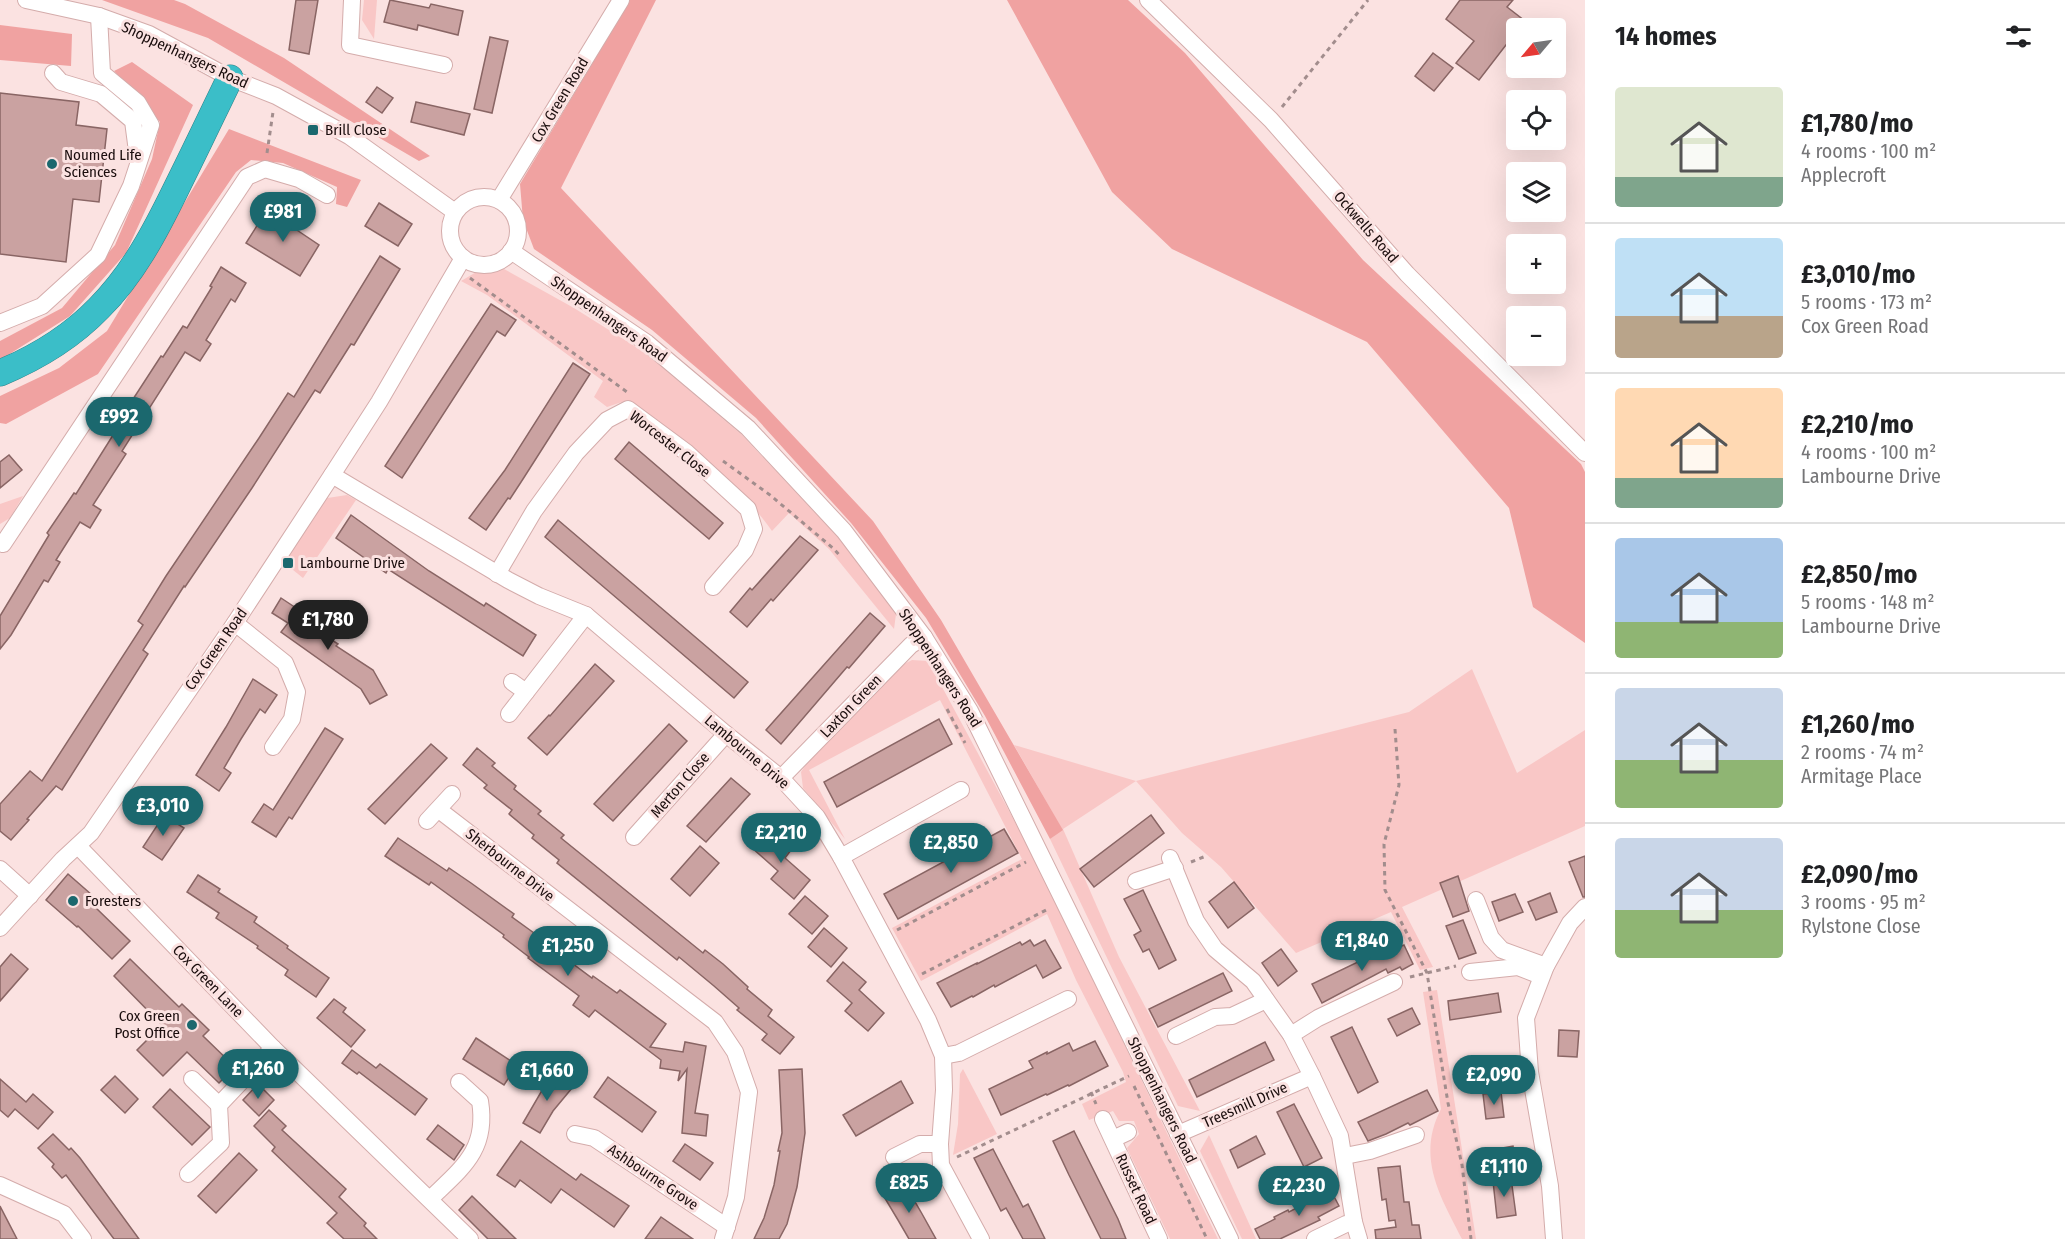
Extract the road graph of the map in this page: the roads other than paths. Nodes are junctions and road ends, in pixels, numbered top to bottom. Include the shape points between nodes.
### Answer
1 (26, 0) edge
2 (352, 0) edge
3 (621, 0) edge
4 (1148, 0) edge
5 (99, 16) junction
6 (444, 65) dead end
7 (53, 73) dead end
8 (230, 78) junction
9 (139, 163) junction
10 (327, 195) dead end
11 (499, 200) junction
12 (455, 212) junction
13 (511, 251) junction
14 (460, 264) junction
15 (0, 323) edge
16 (0, 373) edge
17 (1585, 453) edge
18 (332, 475) junction
19 (1, 545) edge
20 (497, 574) junction
21 (713, 587) dead end
22 (586, 615) junction
23 (235, 623) junction
24 (924, 637) junction
25 (509, 714) dead end
26 (726, 734) junction
27 (273, 747) dead end
28 (781, 778) junction
29 (961, 790) dead end
30 (452, 794) dead end
31 (634, 837) dead end
32 (78, 846) junction
33 (841, 857) junction
34 (0, 869) edge
35 (1136, 881) dead end
36 (30, 896) junction
37 (1476, 900) dead end
38 (1585, 907) edge
39 (0, 928) edge
40 (1465, 969) road end
41 (1544, 971) junction
42 (1394, 982) road end
43 (1068, 999) dead end
44 (1266, 1000) junction
45 (1291, 1035) junction
46 (1176, 1036) dead end
47 (273, 1048) junction
48 (943, 1056) junction
49 (1312, 1076) junction
50 (192, 1079) dead end
51 (459, 1082) dead end
52 (219, 1105) junction
53 (1103, 1119) dead end
54 (575, 1134) dead end
55 (1178, 1134) junction
56 (1416, 1135) dead end
57 (940, 1144) junction
58 (1345, 1156) junction
59 (894, 1157) dead end
60 (188, 1174) dead end
61 (0, 1185) edge
62 (430, 1199) junction
63 (1354, 1222) junction
64 (725, 1233) edge
65 (83, 1239) edge
66 (470, 1239) edge
67 (981, 1239) edge
68 (1159, 1239) edge
69 (1230, 1239) edge
70 (1315, 1239) edge
71 (1359, 1239) edge
72 (1554, 1239) edge

1 - 5 street, Shoppenhangers Road
2 - 6 street via 350,45
3 - 11 street, Cox Green Road
4 - 17 street, Ockwells Road via 1271,120 1407,274
5 - 8 street, Shoppenhangers Road via 149,34
5 - 9 street via 102,73 138,104 151,124
7 - 9 street via 62,82 101,94 133,121
8 - 12 street, Shoppenhangers Road via 276,96 349,136
8 - 16 highway via 159,224 130,271 98,309 61,340
9 - 15 street via 98,255 42,306
10 - 19 street via 299,179 265,169 247,177
11 - 12 street via 470,199
11 - 13 street via 515,217 518,229
12 - 14 street via 449,232
13 - 14 street via 494,264
13 - 24 street, Shoppenhangers Road via 647,343 748,428 844,531
14 - 18 street, Cox Green Road
18 - 20 street, Lambourne Drive
18 - 23 street, Cox Green Road
20 - 21 street, Worcester Close via 576,453 607,420 628,409 686,452 748,509 754,529 745,550
20 - 22 street, Lambourne Drive
22 - 25 street via 519,687
22 - 26 street, Lambourne Drive
23 - 27 street via 285,663 297,692 292,719
23 - 32 street, Cox Green Road via 91,833
24 - 28 street, Laxton Green via 911,645
24 - 55 street, Shoppenhangers Road via 970,711
26 - 28 street, Lambourne Drive
26 - 31 street, Merton Close
28 - 33 street, Lambourne Drive via 817,817
29 - 33 street
30 - 64 street, Sherbourne Drive via 433,815 715,1022 735,1052 749,1092 736,1197
32 - 36 street, Cox Green Road
32 - 47 street, Cox Green Lane
33 - 48 street, Lambourne Drive via 928,1020
34 - 36 street
35 - 44 street via 1173,863 1196,921 1215,949 1253,981
36 - 39 street, Cox Green Road
37 - 41 street via 1491,938 1502,950
38 - 41 street via 1570,923
40 - 41 street via 1518,967
41 - 72 street via 1527,1018 1530,1072 1550,1186
42 - 45 street
43 - 48 street via 959,1053
44 - 45 street
44 - 46 street via 1232,1016 1215,1017
45 - 49 street
47 - 52 street
47 - 62 street, Cox Green Lane
48 - 57 street, Lambourne Drive
49 - 55 street, Treesmill Drive
49 - 58 street via 1340,1136
50 - 52 street
51 - 62 street via 480,1101 483,1119 476,1148 463,1167
52 - 60 street via 221,1143
53 - 68 street, Russet Road via 1120,1135
54 - 64 street, Ashbourne Grove via 594,1138
55 - 69 street, Shoppenhangers Road
56 - 58 street
57 - 59 street via 920,1144
57 - 67 street, Lambourne Drive via 941,1165
58 - 63 street
61 - 65 street via 64,1214
62 - 66 street, Cox Green Lane
63 - 70 street
63 - 71 street

